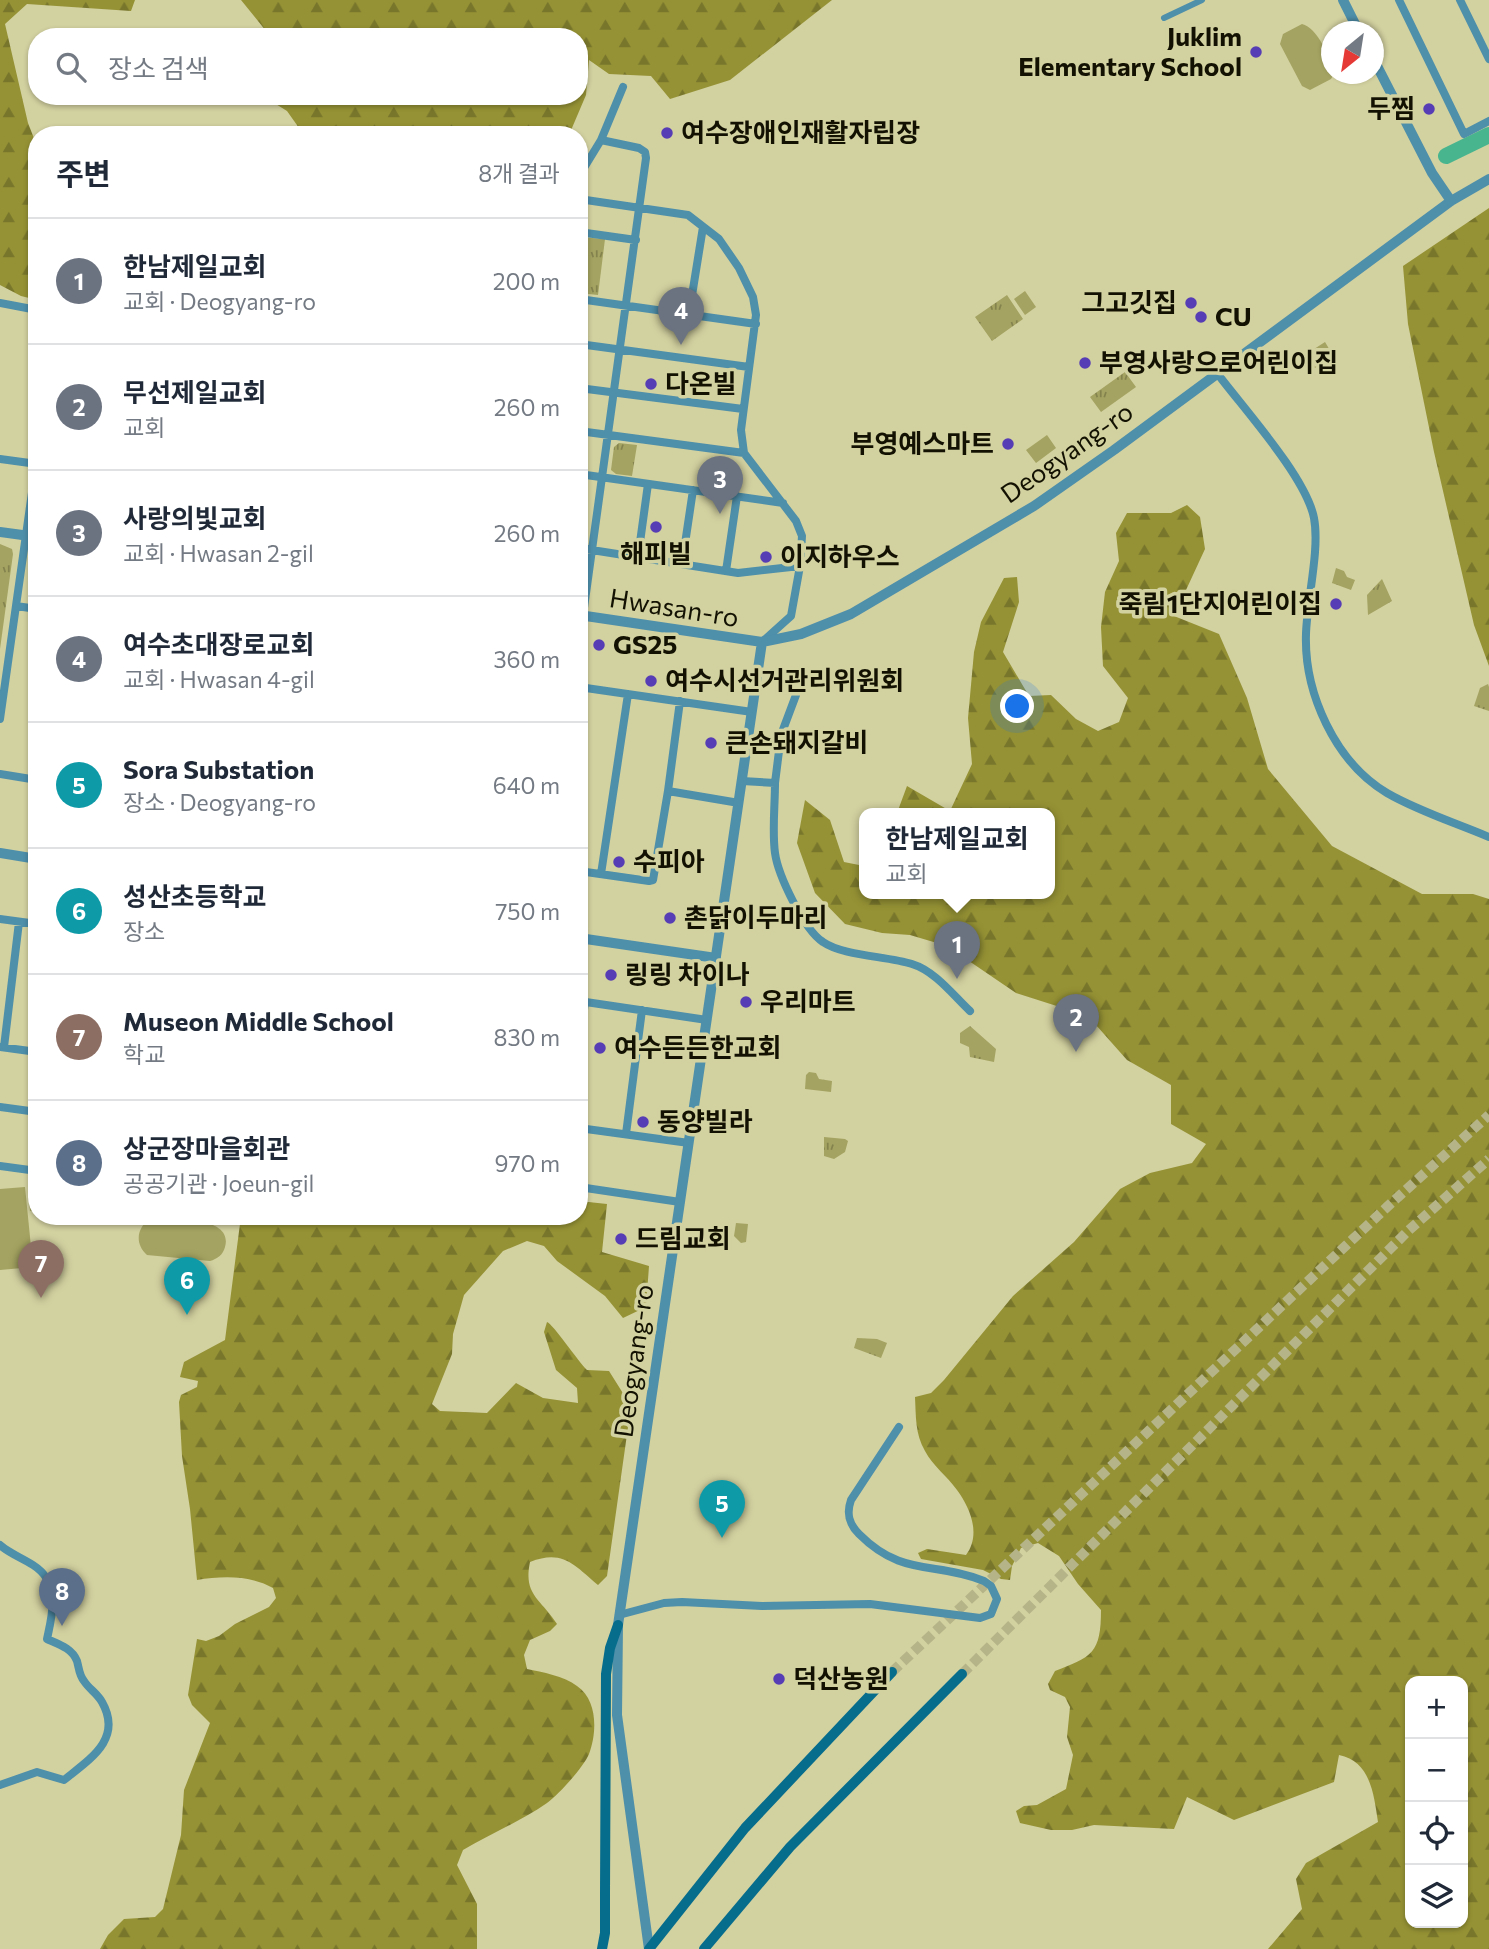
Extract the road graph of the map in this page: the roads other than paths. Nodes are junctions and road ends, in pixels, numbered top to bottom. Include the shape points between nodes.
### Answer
1 (1202, 0) edge
2 (1343, 0) edge
3 (1399, 0) edge
4 (1460, 0) edge
5 (1164, 18) dead end
6 (1354, 21) edge
7 (1489, 59) edge
8 (1384, 79) edge
9 (623, 87) dead end
10 (1489, 121) edge
11 (601, 140) junction
12 (588, 161) edge
13 (1489, 179) edge
14 (588, 200) edge
15 (1451, 201) junction
16 (641, 209) junction
17 (703, 227) junction
18 (588, 233) edge
19 (636, 240) junction
20 (588, 300) edge
21 (0, 303) edge
22 (627, 306) junction
23 (28, 308) edge
24 (689, 314) junction
25 (756, 324) junction
26 (588, 345) edge
27 (620, 349) junction
28 (749, 367) junction
29 (1217, 373) junction
30 (588, 389) edge
31 (614, 392) junction
32 (743, 409) junction
33 (588, 432) edge
34 (608, 435) junction
35 (744, 453) junction
36 (0, 459) edge
37 (28, 463) edge
38 (588, 476) edge
39 (602, 478) junction
40 (648, 484) junction
41 (692, 490) junction
42 (737, 496) junction
43 (783, 503) junction
44 (0, 532) edge
45 (28, 536) edge
46 (588, 549) edge
47 (28, 550) edge
48 (592, 550) junction
49 (638, 557) junction
50 (682, 564) junction
51 (800, 566) junction
52 (726, 570) junction
53 (588, 574) edge
54 (16, 606) junction
55 (28, 608) edge
56 (588, 616) edge
57 (762, 642) junction
58 (588, 688) edge
59 (628, 694) junction
60 (796, 695) dead end
61 (680, 701) junction
62 (752, 712) junction
63 (0, 719) edge
64 (0, 774) edge
65 (28, 779) edge
66 (742, 781) junction
67 (775, 783) junction
68 (668, 791) junction
69 (739, 803) junction
70 (1489, 837) edge
71 (0, 853) edge
72 (28, 858) edge
73 (588, 873) edge
74 (601, 874) junction
75 (0, 919) edge
76 (19, 922) junction
77 (28, 923) edge
78 (588, 939) edge
79 (716, 958) junction
80 (588, 1003) edge
81 (642, 1010) junction
82 (970, 1011) dead end
83 (707, 1020) junction
84 (2, 1047) edge
85 (28, 1051) edge
86 (0, 1107) edge
87 (28, 1111) edge
88 (588, 1129) edge
89 (626, 1134) junction
90 (689, 1143) junction
91 (0, 1166) edge
92 (28, 1170) edge
93 (588, 1189) edge
94 (680, 1202) junction
95 (899, 1427) dead end
96 (0, 1545) edge
97 (619, 1620) junction
98 (892, 1672) tunnel mouth
99 (962, 1674) tunnel mouth
100 (0, 1786) edge
101 (602, 1949) edge
102 (649, 1949) edge
103 (704, 1949) edge

1 - 5 street
2 - 6 street
3 - 10 street via 1464,134
4 - 7 street
8 - 15 street
9 - 11 street
11 - 12 street
11 - 16 street via 645,152
13 - 15 street, Deogyang-ro
14 - 16 street
15 - 29 street, Deogyang-ro
16 - 17 street via 682,213
16 - 19 street
17 - 24 street
17 - 25 street via 719,239 739,268 754,297
18 - 19 street
19 - 22 street
20 - 22 street
21 - 23 street
22 - 24 street
22 - 27 street
24 - 25 street
25 - 28 street
26 - 27 street
27 - 28 street
27 - 31 street
28 - 32 street
29 - 57 street, Deogyang-ro via 1034,506 851,614 801,634
29 - 70 street via 1287,466 1310,505 1315,539 1306,656 1319,707 1338,742 1357,767 1388,794
30 - 31 street
31 - 32 street
31 - 34 street
32 - 35 street
33 - 34 street
34 - 35 street
34 - 39 street
35 - 43 street
36 - 37 street
38 - 39 street
39 - 40 street
39 - 48 street
40 - 41 street
40 - 49 street
41 - 42 street
41 - 50 street
42 - 43 street
42 - 52 street
43 - 51 street via 802,536
44 - 45 street
46 - 48 street
47 - 54 street
48 - 49 street
48 - 53 street
49 - 50 street
50 - 52 street
51 - 52 street via 748,573
51 - 57 street via 791,616
54 - 55 street
54 - 63 street
56 - 57 street, Hwasan-ro
57 - 62 street, Deogyang-ro
58 - 59 street
59 - 61 street
59 - 74 street
60 - 67 street via 781,735
61 - 62 street
61 - 68 street
62 - 66 street, Deogyang-ro
64 - 65 street
66 - 67 street
66 - 69 street, Deogyang-ro
67 - 82 street via 774,850 812,933 840,948 913,964
68 - 69 street
68 - 74 street via 653,880
69 - 79 street, Deogyang-ro
71 - 72 street
73 - 74 street
75 - 76 street
76 - 77 street
76 - 84 street
78 - 79 street
79 - 83 street, Deogyang-ro
80 - 81 street
81 - 83 street
81 - 89 street
83 - 90 street, Deogyang-ro
84 - 85 street
86 - 87 street
88 - 89 street
89 - 90 street
90 - 94 street, Deogyang-ro
91 - 92 street
93 - 94 street
94 - 97 street, Deogyang-ro
95 - 97 street via 851,1500 849,1521 895,1561 984,1581 997,1599 991,1614 973,1618 870,1604 682,1602 663,1603
96 - 100 street via 34,1566 49,1582 54,1597 47,1639 74,1656 81,1678 102,1701 109,1723 103,1745 64,1780 37,1772
97 - 101 main road via 606,1674
97 - 102 street, Deogyang-ro via 617,1715
98 - 102 main road via 754,1817
99 - 103 main road via 790,1847

